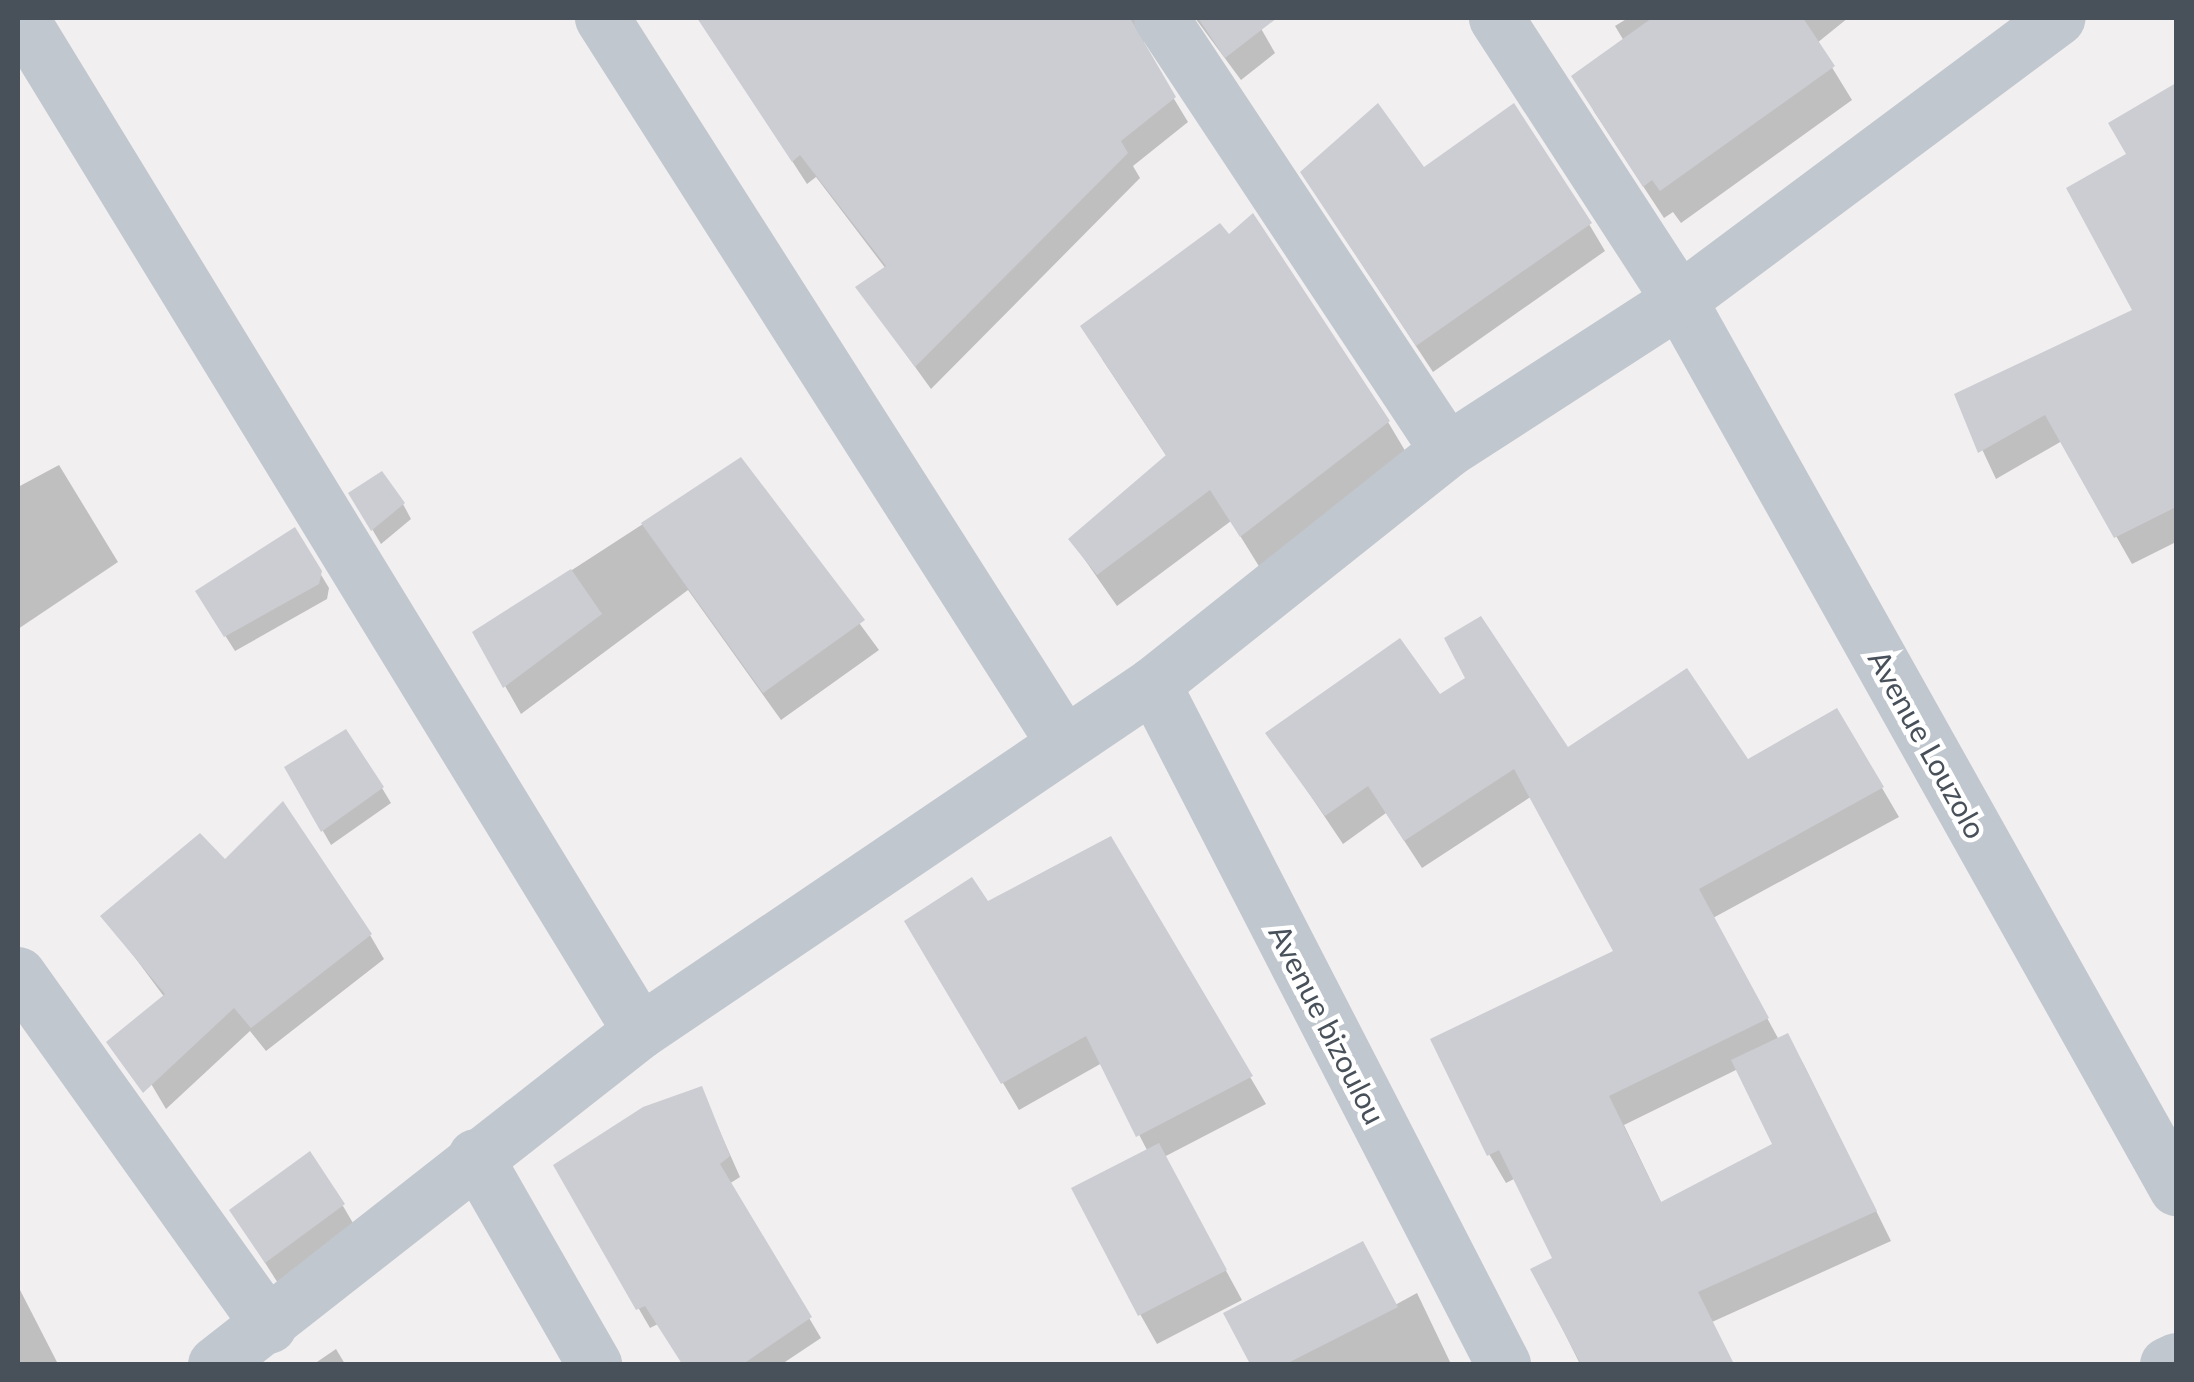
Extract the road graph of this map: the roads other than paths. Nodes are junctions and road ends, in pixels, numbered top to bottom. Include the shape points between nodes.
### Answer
1 (21, 18) edge
2 (602, 18) edge
3 (1161, 18) edge
4 (1496, 18) edge
5 (2058, 18) edge
6 (1679, 300) junction
7 (1446, 450) junction
8 (1153, 684) junction
9 (1063, 742) junction
10 (18, 974) edge
11 (640, 1031) junction
12 (475, 1156) junction
13 (2176, 1188) edge
14 (269, 1326) junction
15 (2176, 1360) edge
16 (215, 1364) edge
17 (594, 1364) edge
18 (1503, 1364) edge
19 (2167, 1364) edge

1 - 11 street
2 - 9 street
3 - 7 street
4 - 6 street, Avenue Louzolo
5 - 6 street
6 - 7 street
6 - 13 street, Avenue Louzolo
7 - 8 street
8 - 9 street
8 - 18 street, Avenue bizoulou
9 - 11 street
10 - 14 street
11 - 12 street
12 - 14 street
12 - 17 street
14 - 16 street
15 - 19 street

